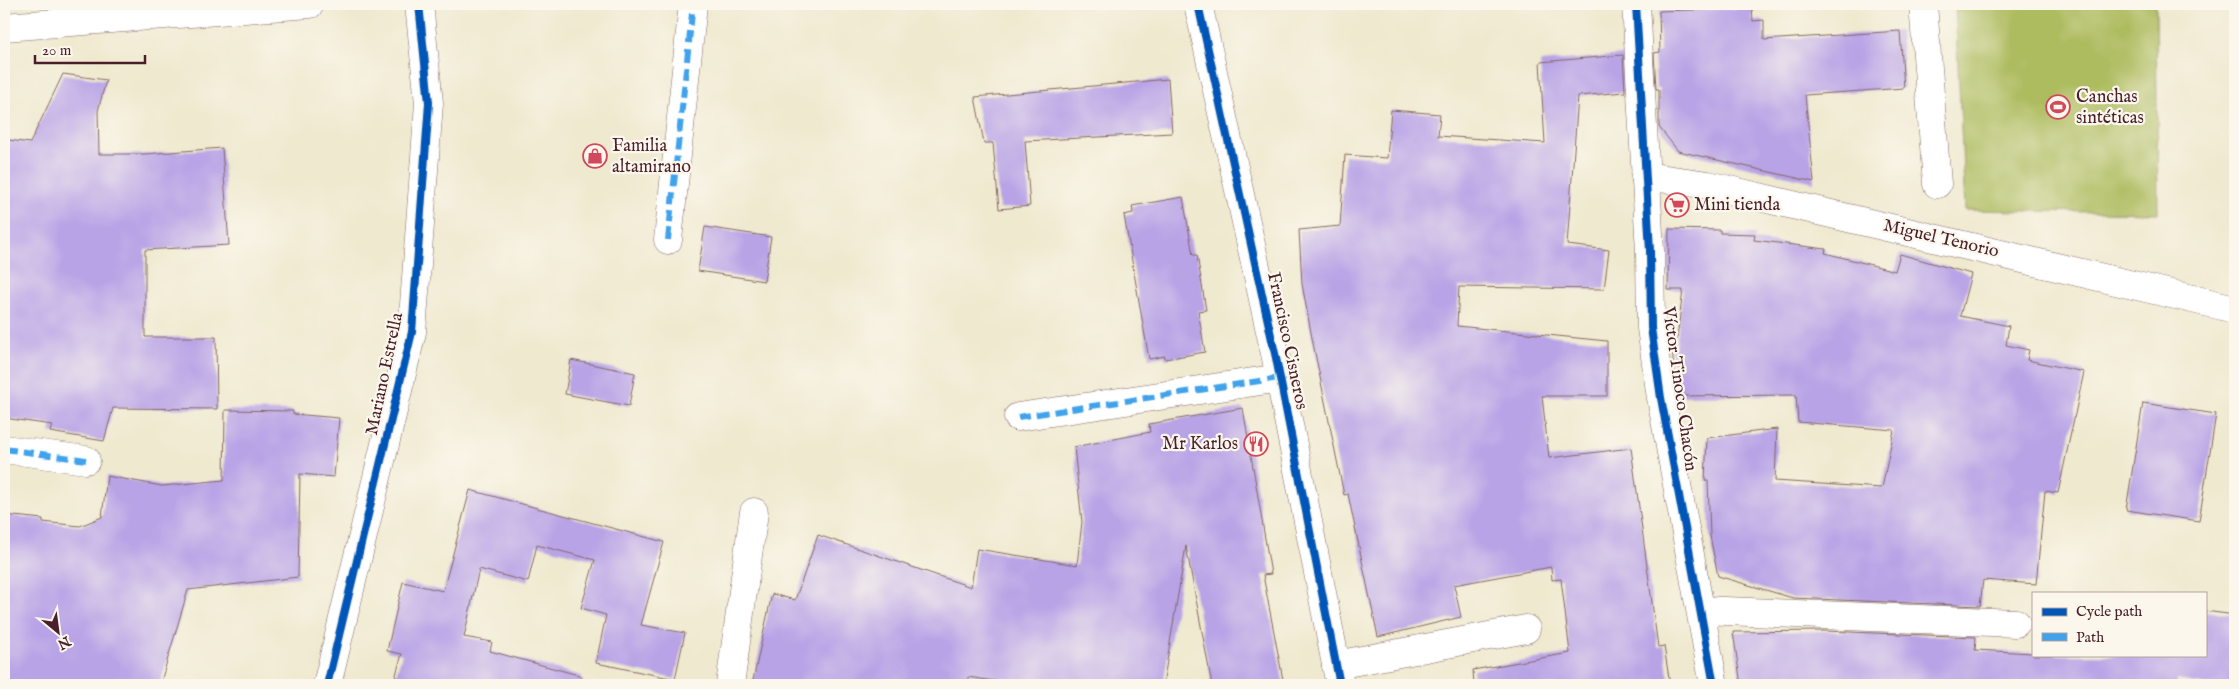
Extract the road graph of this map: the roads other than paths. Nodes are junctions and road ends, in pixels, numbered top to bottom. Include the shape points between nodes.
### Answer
1 (310, 4) edge
2 (419, 4) edge
3 (693, 4) edge
4 (1198, 4) edge
5 (1636, 4) edge
6 (1922, 4) edge
7 (5, 32) edge
8 (1645, 176) junction
9 (1937, 184) dead end
10 (668, 240) dead end
11 (2235, 308) edge
12 (1280, 378) junction
13 (1018, 417) dead end
14 (4, 449) edge
15 (86, 460) dead end
16 (754, 512) dead end
17 (1701, 610) junction
18 (2016, 623) dead end
19 (1526, 629) dead end
20 (1338, 675) edge
21 (327, 685) edge
22 (730, 685) edge
23 (1714, 685) edge

1 - 7 street
2 - 21 street, Mariano Estrella via 429,102 412,332
3 - 10 street
4 - 12 street, Francisco Cisneros
5 - 8 street, Víctor Tinoco Chacón
6 - 9 street
8 - 11 street, Miguel Tenorio via 1708,185
8 - 17 street, Víctor Tinoco Chacón via 1652,336
12 - 13 street
12 - 20 street, Francisco Cisneros
14 - 15 street
16 - 22 street
17 - 18 street
17 - 23 street, Víctor Tinoco Chacón
19 - 20 street

